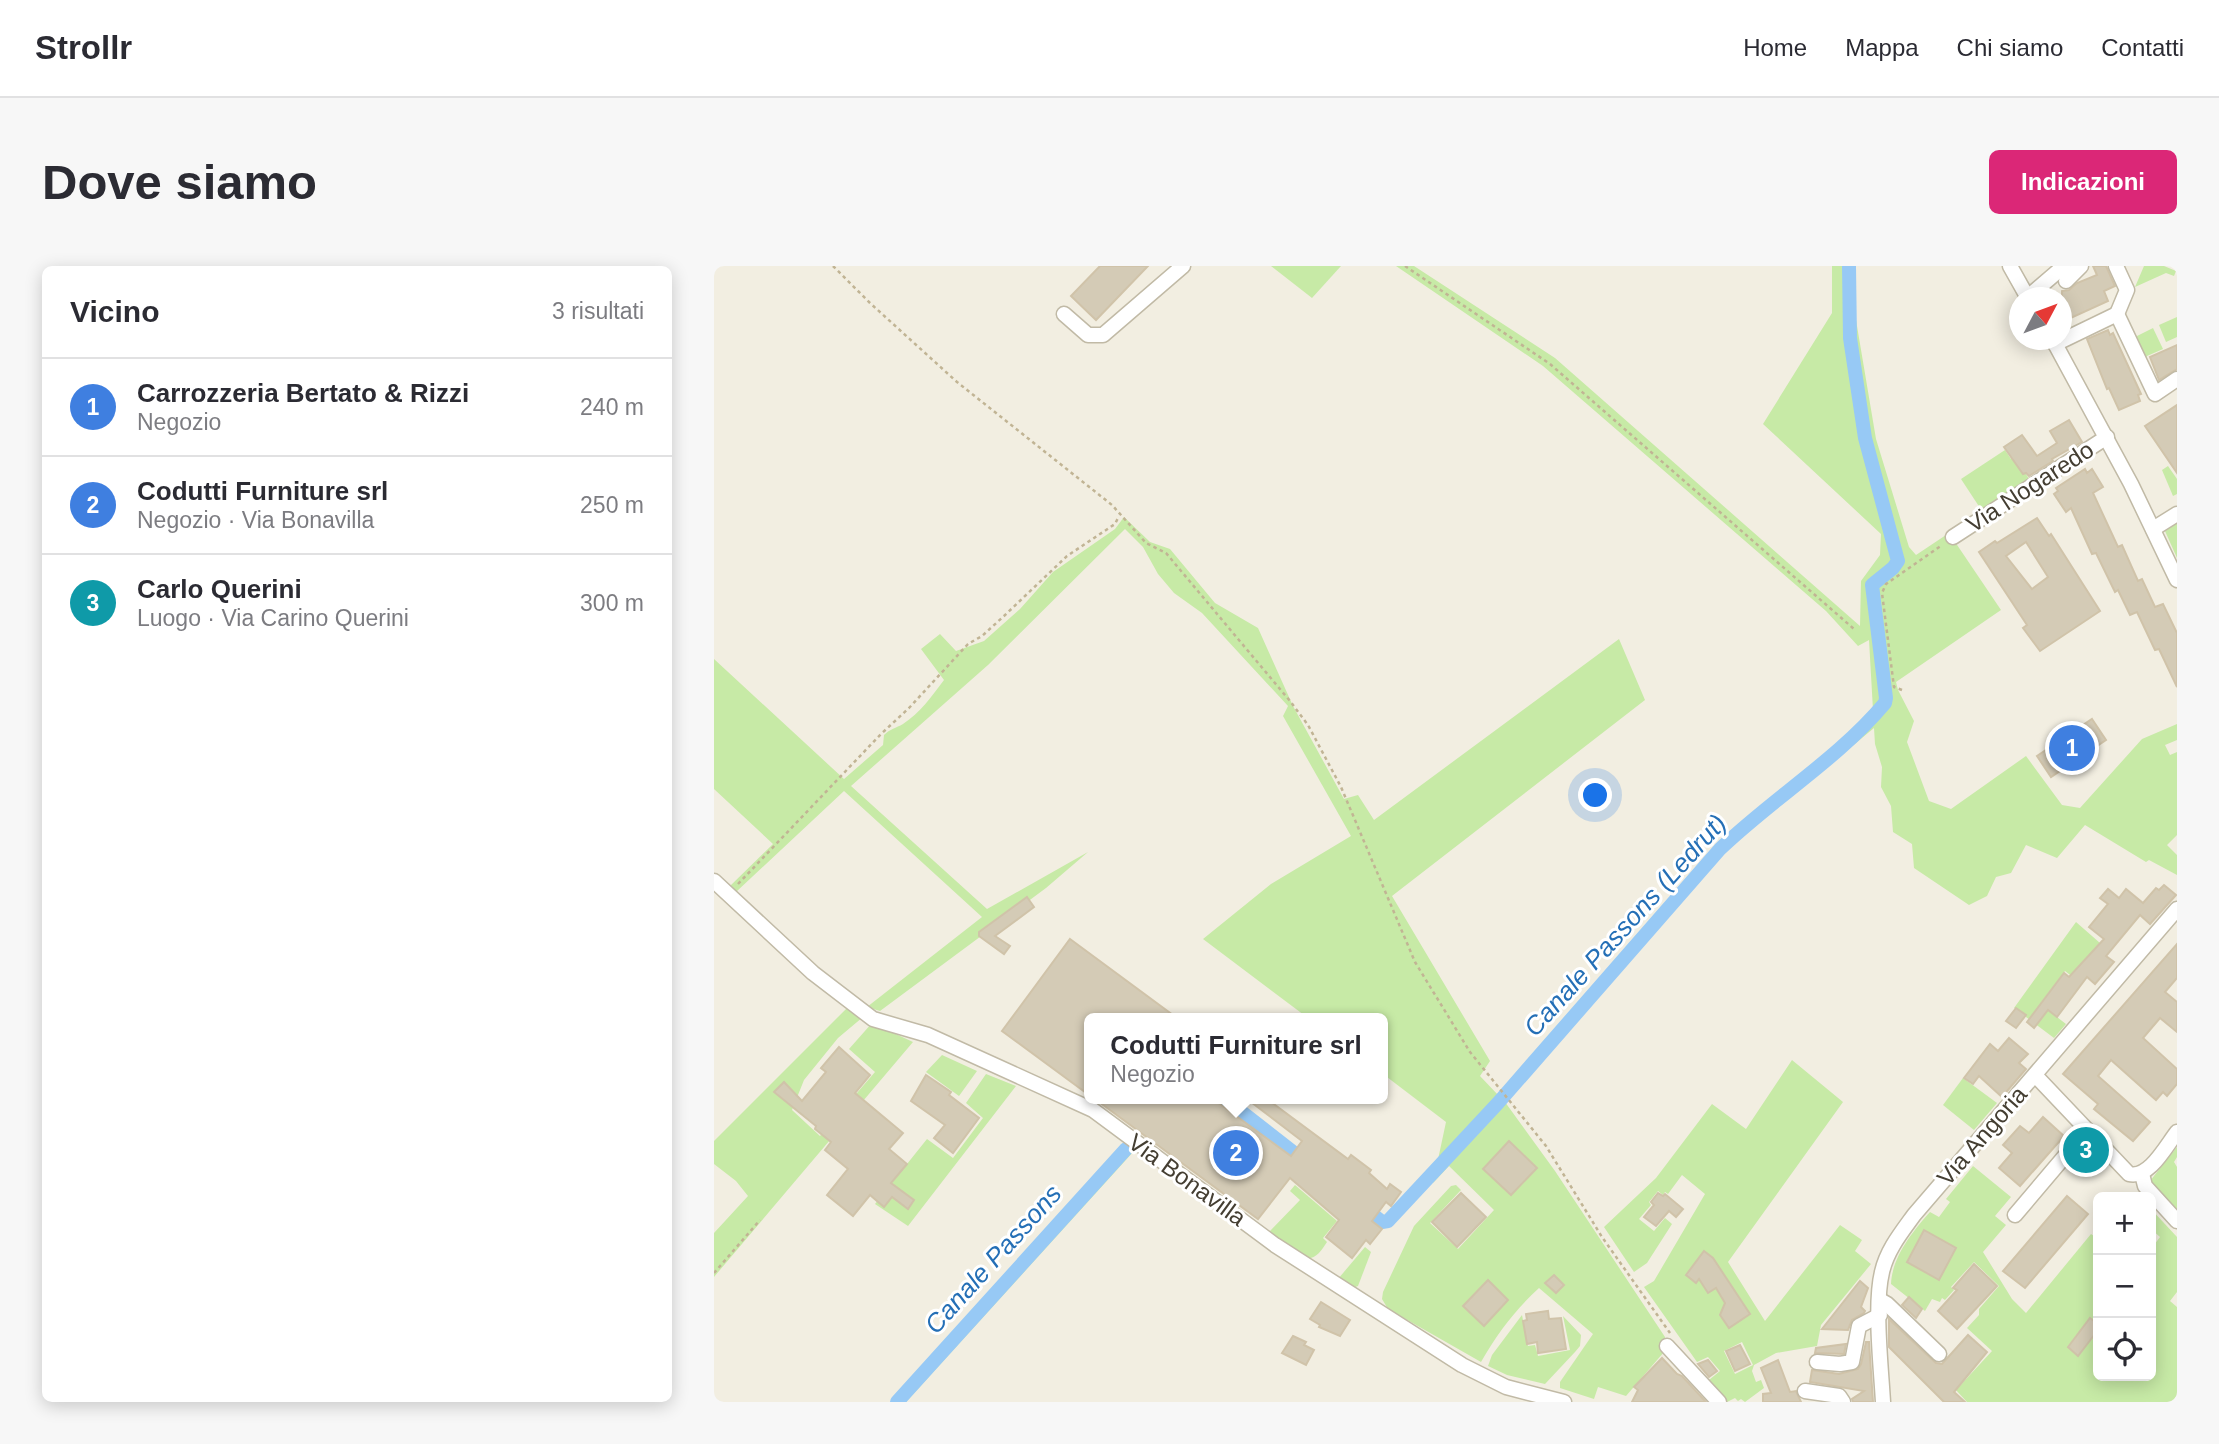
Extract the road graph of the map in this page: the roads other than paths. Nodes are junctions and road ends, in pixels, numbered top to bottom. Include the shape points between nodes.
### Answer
1 (1183, 266) edge
2 (2010, 266) edge
3 (2081, 266) edge
4 (2116, 266) edge
5 (2065, 273) edge
6 (2022, 287) edge
7 (2043, 287) edge
8 (1064, 314) dead end
9 (2117, 314) junction
10 (2072, 334) edge
11 (2058, 350) edge
12 (2177, 379) edge
13 (2107, 437) junction
14 (2177, 514) edge
15 (2153, 529) junction
16 (1953, 537) road end
17 (2177, 580) edge
18 (714, 881) edge
19 (2177, 909) edge
20 (2035, 1074) junction
21 (2087, 1130) junction
22 (2177, 1132) edge
23 (2140, 1175) junction
24 (2015, 1215) dead end
25 (2177, 1220) edge
26 (1880, 1307) junction
27 (1671, 1345) road end
28 (1938, 1354) dead end
29 (1817, 1362) dead end
30 (1805, 1391) dead end
31 (1563, 1402) edge
32 (1719, 1402) edge
33 (1843, 1402) edge
34 (1883, 1402) edge

1 - 8 street via 1103,335 1088,335
2 - 6 street
3 - 5 street
4 - 9 street via 2127,290
5 - 7 street
9 - 10 street
9 - 12 street via 2155,394
11 - 13 street, Via Nogaredo
13 - 15 street, Via Nogaredo
13 - 16 street, Via Nogaredo
14 - 15 street
15 - 17 street, Via Nogaredo
18 - 31 street, Via Bonavilla via 813,973 873,1019 928,1035 1093,1110 1275,1245 1462,1366 1506,1387
19 - 20 street, Via Angoria
20 - 21 street
20 - 26 street, Via Angoria via 1900,1234 1882,1272
21 - 23 street via 2124,1170
21 - 24 street
22 - 23 street
23 - 25 street
26 - 28 street via 1887,1304
26 - 29 street via 1859,1326 1852,1362
26 - 34 street, Via Angoria
27 - 32 street
30 - 33 street via 1839,1396

